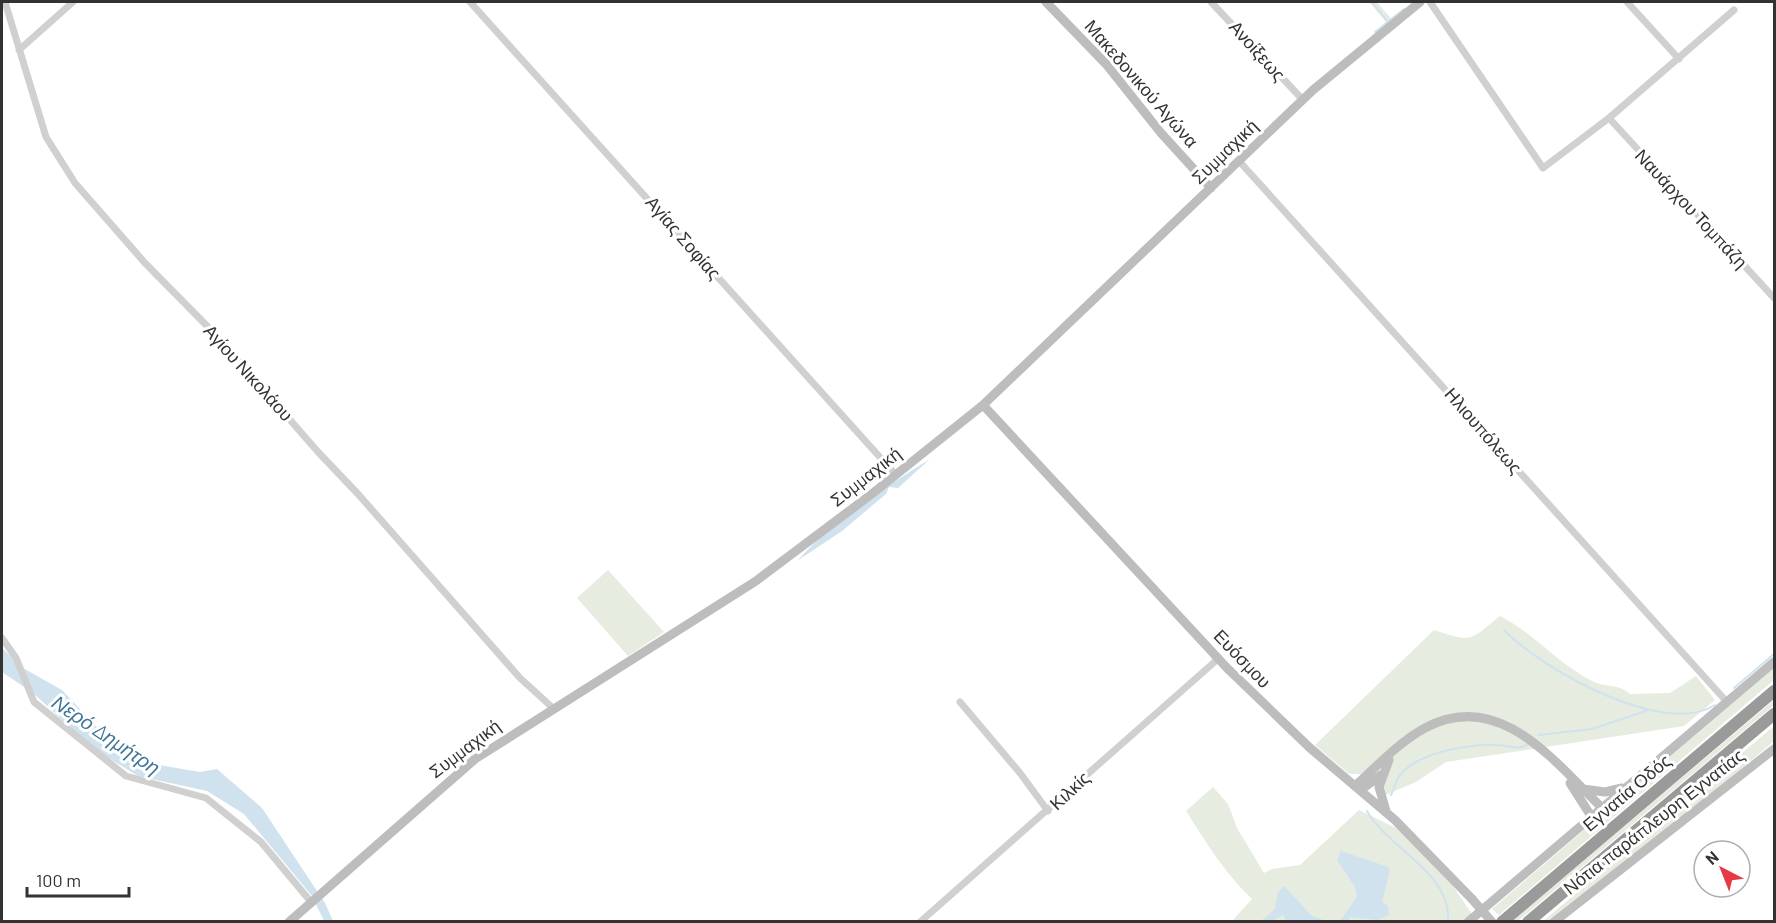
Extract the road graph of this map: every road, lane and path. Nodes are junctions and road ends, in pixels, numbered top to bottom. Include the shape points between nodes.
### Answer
1 (4, 2) edge
2 (72, 2) edge
3 (470, 2) edge
4 (1046, 2) edge
5 (1211, 2) edge
6 (1420, 2) edge
7 (1430, 2) edge
8 (1627, 2) edge
9 (1734, 10) dead end
10 (19, 50) junction
11 (1679, 59) junction
12 (1302, 100) junction
13 (1609, 118) junction
14 (1239, 161) junction
15 (1211, 188) junction
16 (1774, 298) edge
17 (984, 405) junction
18 (896, 475) junction
19 (2, 638) edge
20 (1219, 658) junction
21 (1774, 662) edge
22 (1774, 692) edge
23 (960, 702) dead end
24 (1727, 702) junction
25 (554, 709) junction
26 (1774, 714) edge
27 (1773, 754) edge
28 (1392, 755) junction
29 (1562, 771) junction
30 (1382, 773) junction
31 (1355, 786) junction
32 (1624, 788) junction
33 (1583, 789) junction
34 (1601, 807) junction
35 (1048, 811) junction
36 (1386, 812) junction
37 (1591, 816) junction
38 (311, 902) junction
39 (289, 921) edge
40 (920, 921) edge
41 (1468, 921) edge
42 (1492, 921) edge
43 (1502, 921) edge
44 (1528, 921) edge
45 (1554, 921) edge

1 - 10 street, Αγίου Νικολάου
2 - 10 street
3 - 18 street, Αγίας Σοφίας
4 - 15 street, Μακεδονικού Αγώνα via 1106,64 1161,134
5 - 12 street, Ανοίξεως
6 - 12 street, Συμμαχική
7 - 13 street via 1543,168
8 - 11 street
9 - 11 street
10 - 25 street, Αγίου Νικολάου via 46,137 75,183 520,678
11 - 13 street
12 - 14 street, Συμμαχική
13 - 16 street, Ναυάρχου Τομπάζη
14 - 15 street, Συμμαχική
14 - 24 street, Ηλιουπόλεως
15 - 17 street, Συμμαχική
17 - 18 street, Συμμαχική
17 - 20 street, Ευόσμου
18 - 25 street, Συμμαχική via 756,581
19 - 38 street via 16,658 34,702 126,776 206,798 261,842
20 - 31 street, Ευόσμου via 1262,704
20 - 35 street, Κιλκίς
21 - 24 street
22 - 43 highway, Εγνατία Οδός
23 - 35 street
24 - 32 street
25 - 38 street, Συμμαχική via 475,759
26 - 44 highway, Εγνατία Οδός
27 - 45 street, Νότια παράπλευρη Εγνατίας
28 - 29 street via 1415,734 1436,723 1477,718 1522,733
28 - 30 street
28 - 31 street
29 - 33 street
29 - 37 street
30 - 31 street via 1372,783
30 - 36 street via 1379,792
31 - 36 street, Ευόσμου
32 - 33 street via 1605,792
32 - 34 street
33 - 34 street
34 - 37 street
35 - 40 street, Κιλκίς
36 - 42 street, Ευόσμου, bridge
37 - 41 street
38 - 39 street, Συμμαχική

